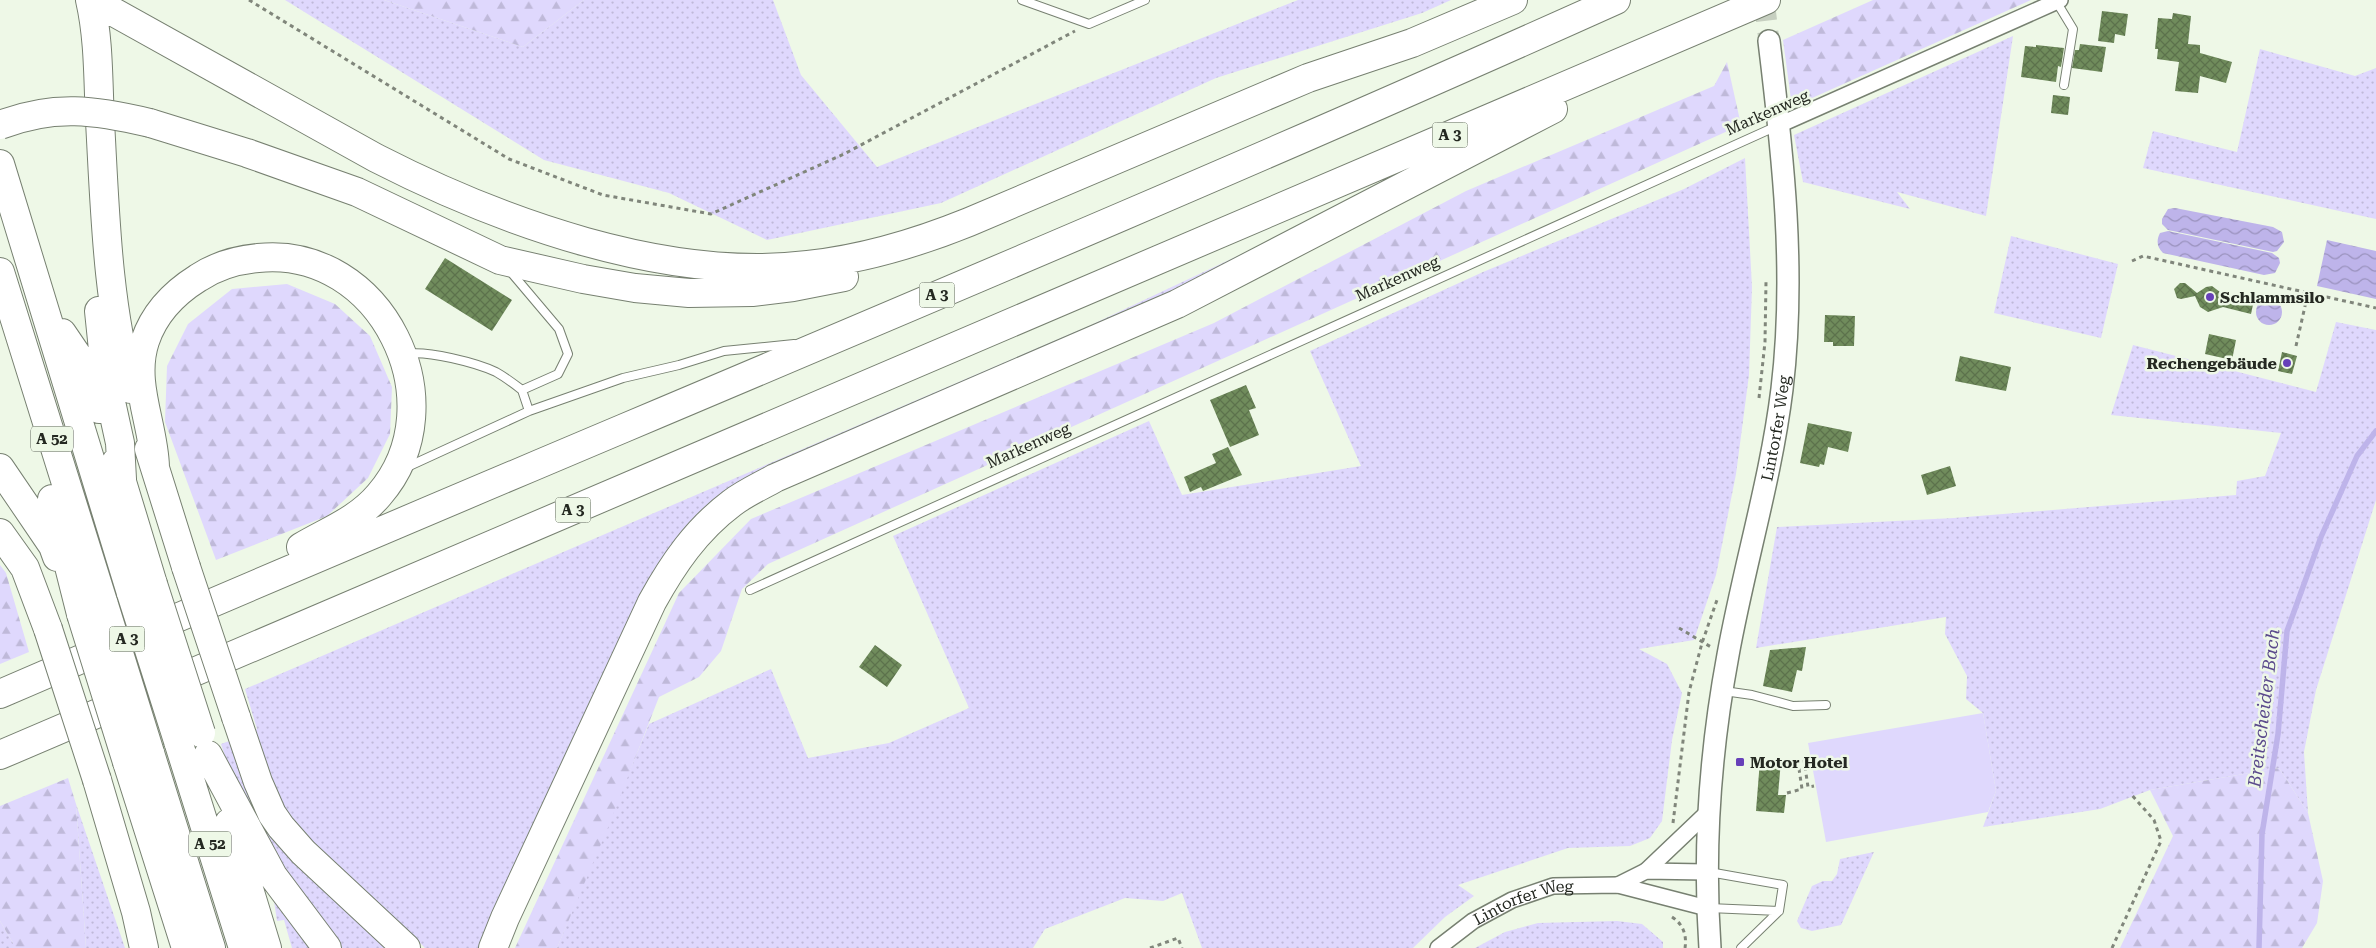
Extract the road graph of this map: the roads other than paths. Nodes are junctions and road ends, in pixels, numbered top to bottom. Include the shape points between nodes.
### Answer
1 (1022, 0) edge
2 (1145, 0) edge
3 (1513, 0) edge
4 (1616, 0) edge
5 (2058, 1) edge
6 (1763, 2) edge
7 (98, 4) edge
8 (1769, 41) tunnel mouth
9 (2064, 85) dead end
10 (0, 125) edge
11 (1779, 125) junction
12 (0, 164) edge
13 (103, 175) junction
14 (944, 232) junction
15 (500, 260) junction
16 (0, 272) edge
17 (47, 315) junction
18 (0, 335) edge
19 (834, 340) junction
20 (402, 355) junction
21 (522, 390) junction
22 (529, 411) junction
23 (155, 467) junction
24 (0, 468) edge
25 (395, 472) junction
26 (122, 480) junction
27 (0, 533) edge
28 (254, 584) junction
29 (142, 589) junction
30 (750, 590) dead end
31 (92, 610) junction
32 (1722, 690) junction
33 (0, 694) edge
34 (1826, 705) dead end
35 (195, 743) junction
36 (2, 755) edge
37 (139, 758) junction
38 (1708, 812) junction
39 (1646, 871) junction
40 (1706, 872) junction
41 (1618, 885) junction
42 (1707, 908) junction
43 (1779, 911) junction
44 (144, 948) edge
45 (186, 948) edge
46 (211, 948) edge
47 (243, 948) edge
48 (268, 948) edge
49 (326, 948) edge
50 (406, 948) edge
51 (493, 948) edge
52 (1438, 948) edge
53 (1710, 948) edge
54 (1741, 948) edge

1 - 2 lane via 1089,24
3 - 14 highway via 1412,43 1308,78
4 - 19 highway, A 3
5 - 9 lane via 2072,29
5 - 11 street, Markenweg
6 - 36 highway, A 3
6 - 51 highway via 1176,304 775,478 732,503 697,534 672,565 652,602
7 - 13 highway
7 - 14 highway via 421,180 498,213 600,244 678,261 744,267 784,266 865,256
8 - 11 main road, Lintorfer Weg
10 - 15 highway, bridge via 36,113 68,110 100,112 150,123 357,192
11 - 30 lane, Markenweg
11 - 32 main road, Lintorfer Weg via 1788,231 1782,388 1769,470
12 - 17 highway, A 52
13 - 23 highway via 122,353
13 - 26 highway via 95,218 100,318 107,386 120,444
14 - 15 highway via 885,265 817,283 752,292 689,293 634,288
15 - 21 lane via 559,329 568,354 558,374
16 - 31 highway, A 52
17 - 26 highway via 79,358
17 - 29 highway, A 52
18 - 31 highway via 56,514
19 - 22 lane via 724,351 623,378
19 - 28 highway, A 3
20 - 21 lane via 427,354 474,365 496,372
20 - 23 highway via 381,313 337,274 315,264 282,258 242,259 220,266 184,287 168,302 145,340 140,376
20 - 25 highway via 410,382 412,410 407,440
21 - 22 lane
22 - 25 lane
23 - 50 highway, bridge via 236,717 272,814 303,852
24 - 31 highway
25 - 28 highway via 368,506 342,526 294,551
26 - 29 highway
27 - 44 highway, bridge via 25,568 48,629 97,780
28 - 33 highway, A 3
29 - 35 highway, A 52, bridge
31 - 37 highway, A 52, bridge
32 - 34 lane via 1793,706
32 - 38 main road, Lintorfer Weg
35 - 47 highway, A 52
35 - 48 highway
35 - 49 highway via 268,868
37 - 45 highway
37 - 46 highway, A 52
38 - 39 street, Lintorfer Weg
38 - 40 main road, Lintorfer Weg
39 - 40 street, Lintorfer Weg
39 - 41 street, Lintorfer Weg
40 - 42 main road, Lintorfer Weg
40 - 43 lane via 1783,885
41 - 42 street, Lintorfer Weg
41 - 52 street, Lintorfer Weg via 1553,886 1512,900 1473,921
42 - 43 lane
42 - 53 main road, Lintorfer Weg
43 - 54 lane

